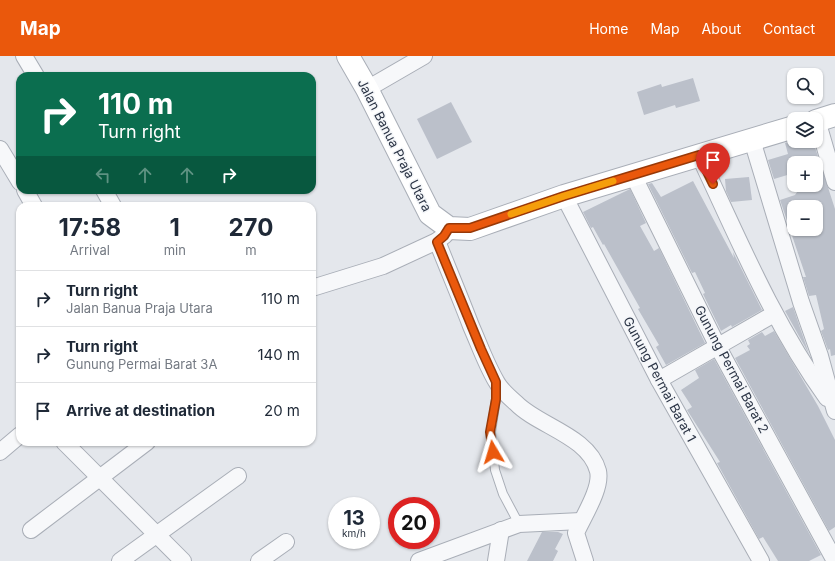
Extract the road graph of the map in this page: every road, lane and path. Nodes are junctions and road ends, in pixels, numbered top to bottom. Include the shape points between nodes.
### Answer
1 (24, 56) edge
2 (348, 56) edge
3 (424, 56) edge
4 (34, 72) edge
5 (367, 89) junction
6 (823, 119) edge
7 (787, 129) edge
8 (752, 140) junction
9 (0, 149) edge
10 (699, 155) junction
11 (16, 175) edge
12 (633, 175) junction
13 (835, 182) edge
14 (564, 196) junction
15 (443, 235) junction
16 (316, 287) edge
17 (774, 314) junction
18 (718, 347) junction
19 (659, 380) junction
20 (496, 382) junction
21 (834, 408) edge
22 (16, 439) edge
23 (68, 446) edge
24 (142, 446) edge
25 (0, 452) edge
26 (238, 476) dead end
27 (100, 478) junction
28 (581, 521) junction
29 (519, 524) junction
30 (31, 530) dead end
31 (501, 530) junction
32 (157, 535) junction
33 (286, 542) dead end
34 (120, 561) edge
35 (182, 561) edge
36 (259, 561) edge
37 (420, 561) edge
38 (496, 561) edge
39 (585, 561) edge
40 (761, 561) edge
41 (835, 561) edge

1 - 4 street
2 - 5 street, Jalan Banua Praja Utara
3 - 5 street
5 - 15 street, Jalan Banua Praja Utara
6 - 13 street
7 - 8 street
8 - 10 street
8 - 21 street
9 - 11 street
10 - 12 street
10 - 17 street
12 - 14 street
12 - 18 street, Gunung Permai Barat 2
14 - 15 street
14 - 19 street, Gunung Permai Barat 1
15 - 16 street via 383,266
15 - 20 street via 481,349
17 - 18 street
17 - 21 street
18 - 19 street
18 - 41 street, Gunung Permai Barat 2
19 - 40 street, Gunung Permai Barat 1
20 - 28 street via 516,404 563,432 594,461 598,472 597,484
20 - 29 lane via 496,399 490,432 495,470 503,494
22 - 25 street
23 - 27 street
24 - 27 street
26 - 32 street
27 - 30 street
27 - 32 street
28 - 29 street
28 - 39 street via 576,533
29 - 31 street
31 - 37 street
31 - 38 street
32 - 34 street
32 - 35 street
33 - 36 street

